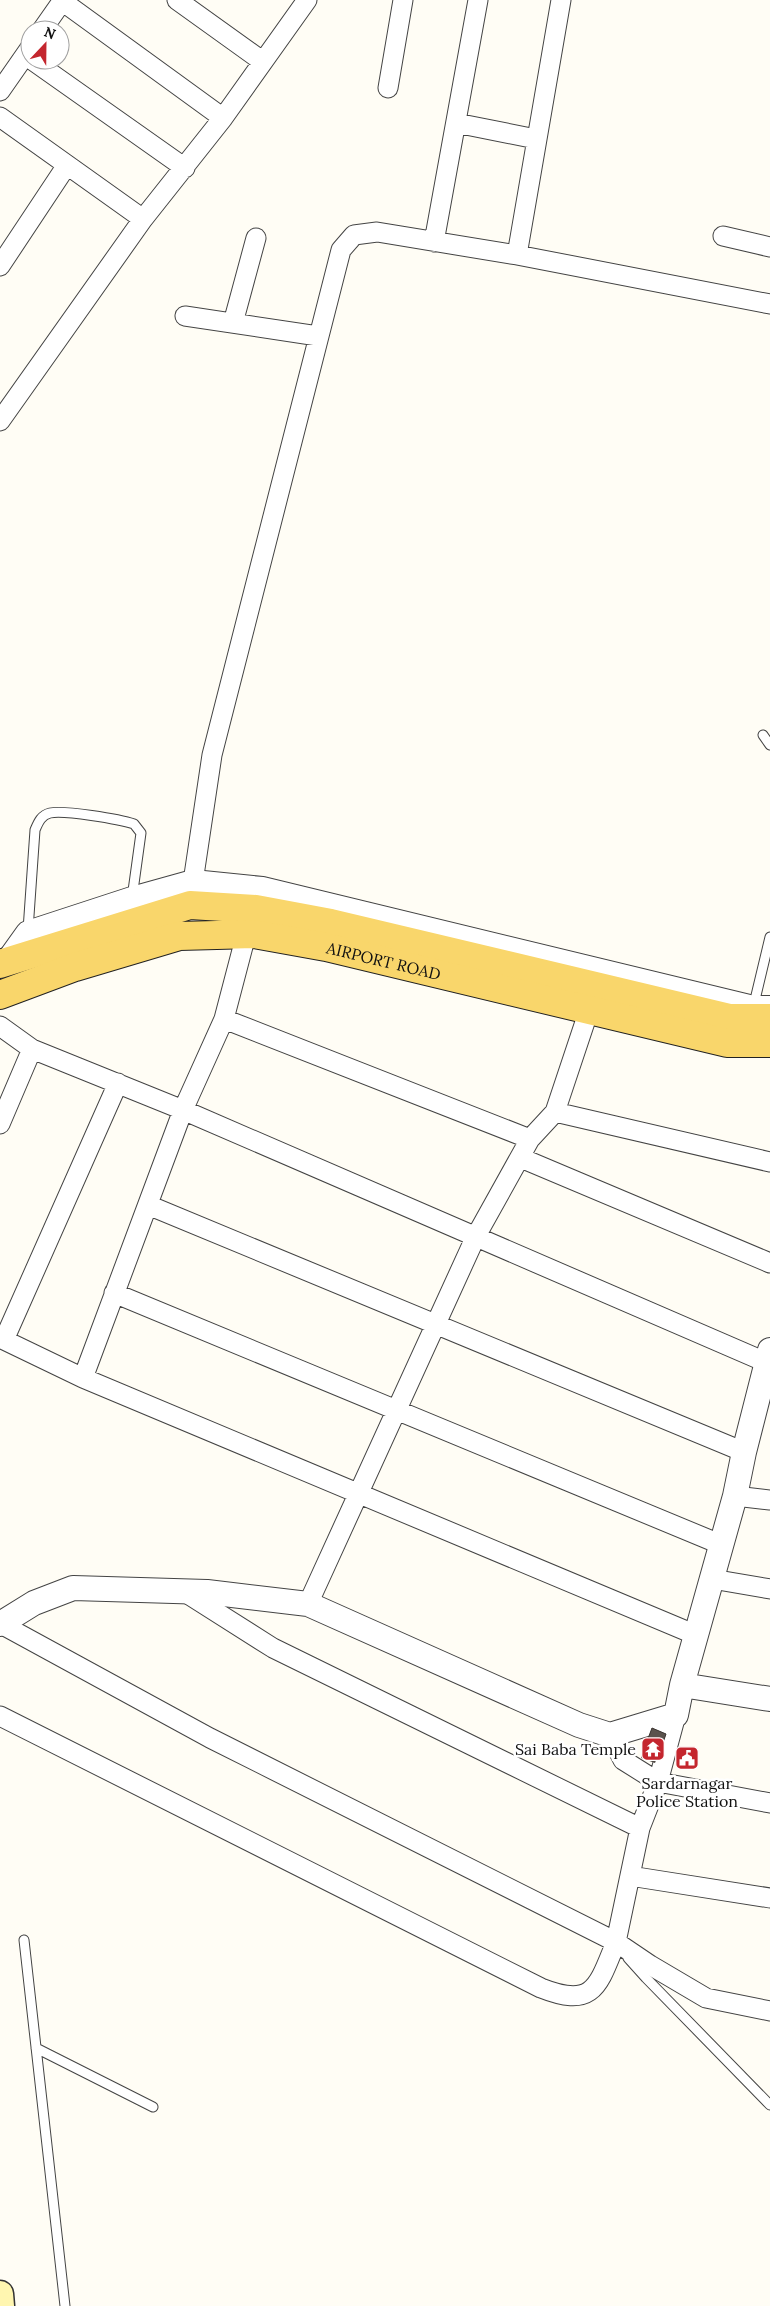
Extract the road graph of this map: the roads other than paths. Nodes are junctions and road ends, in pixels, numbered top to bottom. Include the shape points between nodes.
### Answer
1 (62, 0) edge
2 (177, 0) edge
3 (403, 0) edge
4 (478, 0) edge
5 (561, 0) edge
6 (302, 2) edge
7 (49, 20) edge
8 (262, 60) junction
9 (20, 66) edge
10 (50, 70) edge
11 (388, 88) dead end
12 (0, 91) edge
13 (0, 117) edge
14 (223, 118) junction
15 (456, 123) junction
16 (536, 139) junction
17 (67, 165) junction
18 (184, 168) junction
19 (143, 219) junction
20 (723, 236) dead end
21 (256, 238) dead end
22 (434, 242) junction
23 (770, 248) edge
24 (517, 255) junction
25 (0, 266) edge
26 (770, 304) edge
27 (186, 316) dead end
28 (233, 324) junction
29 (318, 336) junction
30 (3, 411) edge
31 (763, 735) dead end
32 (770, 745) edge
33 (193, 882) junction
34 (132, 899) junction
35 (28, 933) junction
36 (246, 934) junction
37 (770, 937) edge
38 (4, 962) edge
39 (0, 994) edge
40 (589, 1010) junction
41 (764, 1011) edge
42 (224, 1019) junction
43 (0, 1026) edge
44 (727, 1043) junction
45 (770, 1043) edge
46 (32, 1049) junction
47 (770, 1055) edge
48 (118, 1083) junction
49 (183, 1110) junction
50 (555, 1112) junction
51 (0, 1124) edge
52 (530, 1139) junction
53 (521, 1158) junction
54 (770, 1162) edge
55 (148, 1205) junction
56 (476, 1236) junction
57 (770, 1263) edge
58 (114, 1294) junction
59 (436, 1323) junction
60 (2, 1339) edge
61 (769, 1359) edge
62 (83, 1378) junction
63 (396, 1410) junction
64 (744, 1452) junction
65 (357, 1493) junction
66 (735, 1496) junction
67 (770, 1500) edge
68 (722, 1545) junction
69 (712, 1579) junction
70 (770, 1588) edge
71 (183, 1592) junction
72 (308, 1604) junction
73 (0, 1624) edge
74 (696, 1636) junction
75 (682, 1685) junction
76 (770, 1699) edge
77 (676, 1715) junction
78 (0, 1716) edge
79 (610, 1735) junction
80 (658, 1782) junction
81 (770, 1803) edge
82 (640, 1828) junction
83 (630, 1876) junction
84 (770, 1898) edge
85 (24, 1940) dead end
86 (616, 1942) junction
87 (770, 2012) edge
88 (36, 2048) junction
89 (770, 2105) edge
90 (153, 2107) dead end
91 (0, 2294) edge
92 (1, 2306) edge
93 (65, 2306) edge

1 - 7 street
1 - 14 street
2 - 8 street
3 - 11 street
4 - 15 street
5 - 16 street
6 - 8 street
8 - 14 street
9 - 12 street
10 - 18 street
13 - 17 street
14 - 18 street
15 - 16 street
15 - 22 street
16 - 24 street
17 - 19 street
17 - 25 street
18 - 19 street
19 - 30 street
20 - 23 street
21 - 28 street
22 - 24 street
22 - 29 street via 377,232 354,235 340,250
24 - 26 street
27 - 28 street
28 - 29 street
29 - 33 street via 212,755
31 - 32 lane
33 - 34 street
33 - 41 street via 262,889
34 - 35 street
34 - 35 lane via 141,833 134,824 111,818 49,813 39,820 35,830
35 - 38 street
36 - 39 main road, AIRPORT ROAD via 179,936 75,967
36 - 40 main road, AIRPORT ROAD via 326,947
36 - 42 street
37 - 41 lane
38 - 41 main road, AIRPORT ROAD via 190,906 256,909 331,923 730,1018
40 - 44 main road, AIRPORT ROAD
40 - 50 street
42 - 49 street
42 - 52 street
43 - 46 street
44 - 45 main road, AIRPORT ROAD
44 - 47 street
46 - 48 street
46 - 51 street
48 - 49 street
48 - 60 street
49 - 55 street
49 - 56 street
50 - 52 street
50 - 54 street
52 - 53 street
53 - 56 street
53 - 57 street
55 - 58 street
55 - 59 street
56 - 59 street
56 - 61 street
58 - 62 street
58 - 63 street
59 - 63 street
59 - 64 street
60 - 62 street
61 - 64 street
62 - 65 street
63 - 65 street
63 - 68 street
64 - 66 street
65 - 72 street
65 - 74 street
66 - 67 street
66 - 68 street
68 - 69 street
69 - 70 street
69 - 74 street
71 - 72 street
71 - 73 street via 73,1588 34,1603
71 - 82 street via 273,1648
72 - 79 street via 579,1725
73 - 86 street via 210,1738
74 - 75 street
75 - 76 street
75 - 77 street
77 - 79 street
77 - 80 street
78 - 86 street via 562,1996 577,1996 591,1990 601,1980
79 - 80 street via 623,1760
80 - 81 street
80 - 82 street
82 - 83 street
83 - 84 street
83 - 86 street
85 - 88 lane
86 - 87 street via 706,1998
86 - 89 lane via 646,1978
88 - 90 lane
88 - 93 lane
91 - 92 main road

